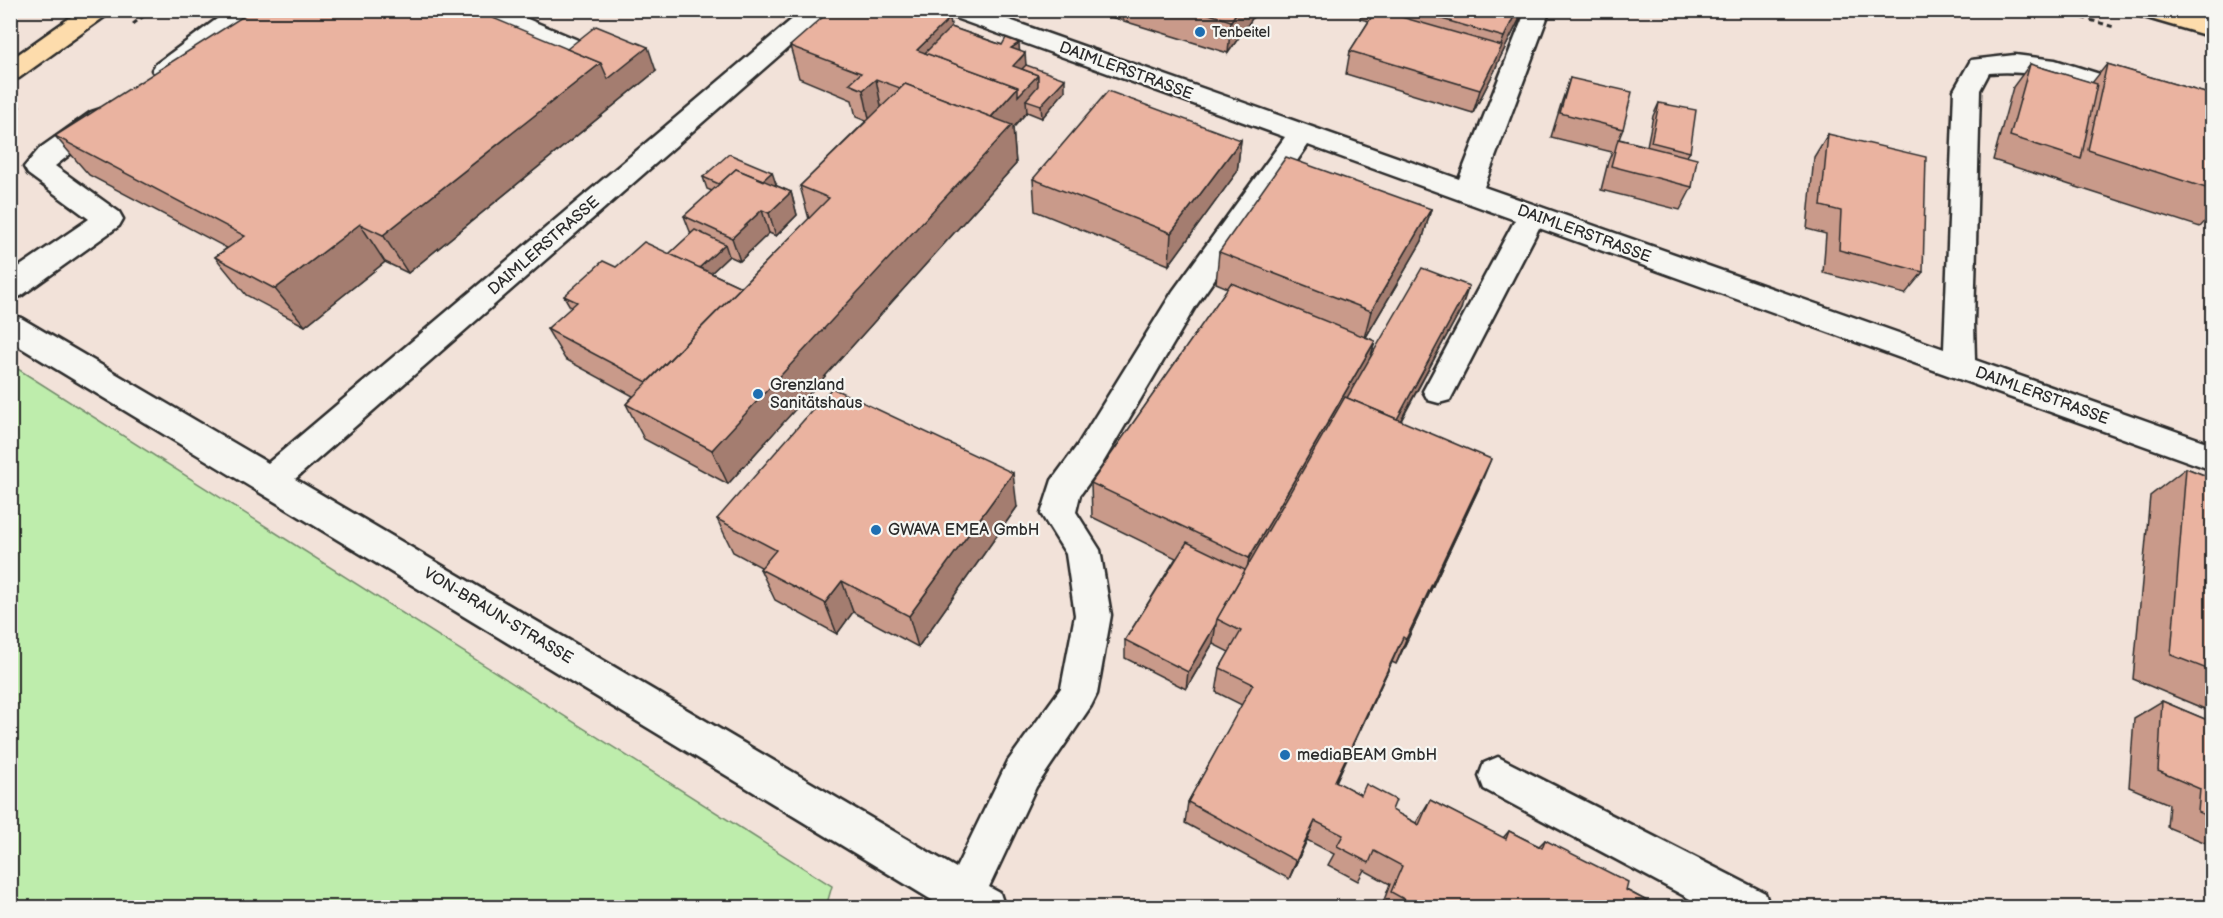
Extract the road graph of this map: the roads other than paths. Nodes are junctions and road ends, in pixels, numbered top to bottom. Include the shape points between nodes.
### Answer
1 (98, 10) edge
2 (246, 10) edge
3 (484, 10) edge
4 (819, 10) edge
5 (956, 10) edge
6 (1538, 10) edge
7 (2146, 10) edge
8 (2212, 29) edge
9 (571, 48) edge
10 (10, 72) edge
11 (2212, 124) edge
12 (1302, 133) junction
13 (1468, 192) junction
14 (1532, 215) junction
15 (10, 288) edge
16 (10, 326) edge
17 (1960, 367) junction
18 (1439, 391) dead end
19 (2212, 457) edge
20 (270, 481) junction
21 (1498, 776) dead end
22 (974, 901) edge
23 (1750, 908) edge

1 - 10 main road
2 - 15 street via 39,167 109,219
3 - 9 street
4 - 20 street, DAIMLERSTRASSE
5 - 12 street, DAIMLERSTRASSE
6 - 13 street
7 - 8 main road
11 - 17 street via 2202,115 2055,68 2015,63 1980,66 1967,90
12 - 13 street, DAIMLERSTRASSE
12 - 22 street via 1184,299 1089,456 1064,490 1058,513 1083,550 1093,615 1078,694 1022,774
13 - 14 street, DAIMLERSTRASSE
14 - 17 street, DAIMLERSTRASSE
14 - 18 street
16 - 20 street, VON-BRAUN-STRASSE
17 - 19 street, DAIMLERSTRASSE
20 - 22 street, VON-BRAUN-STRASSE
21 - 23 street

